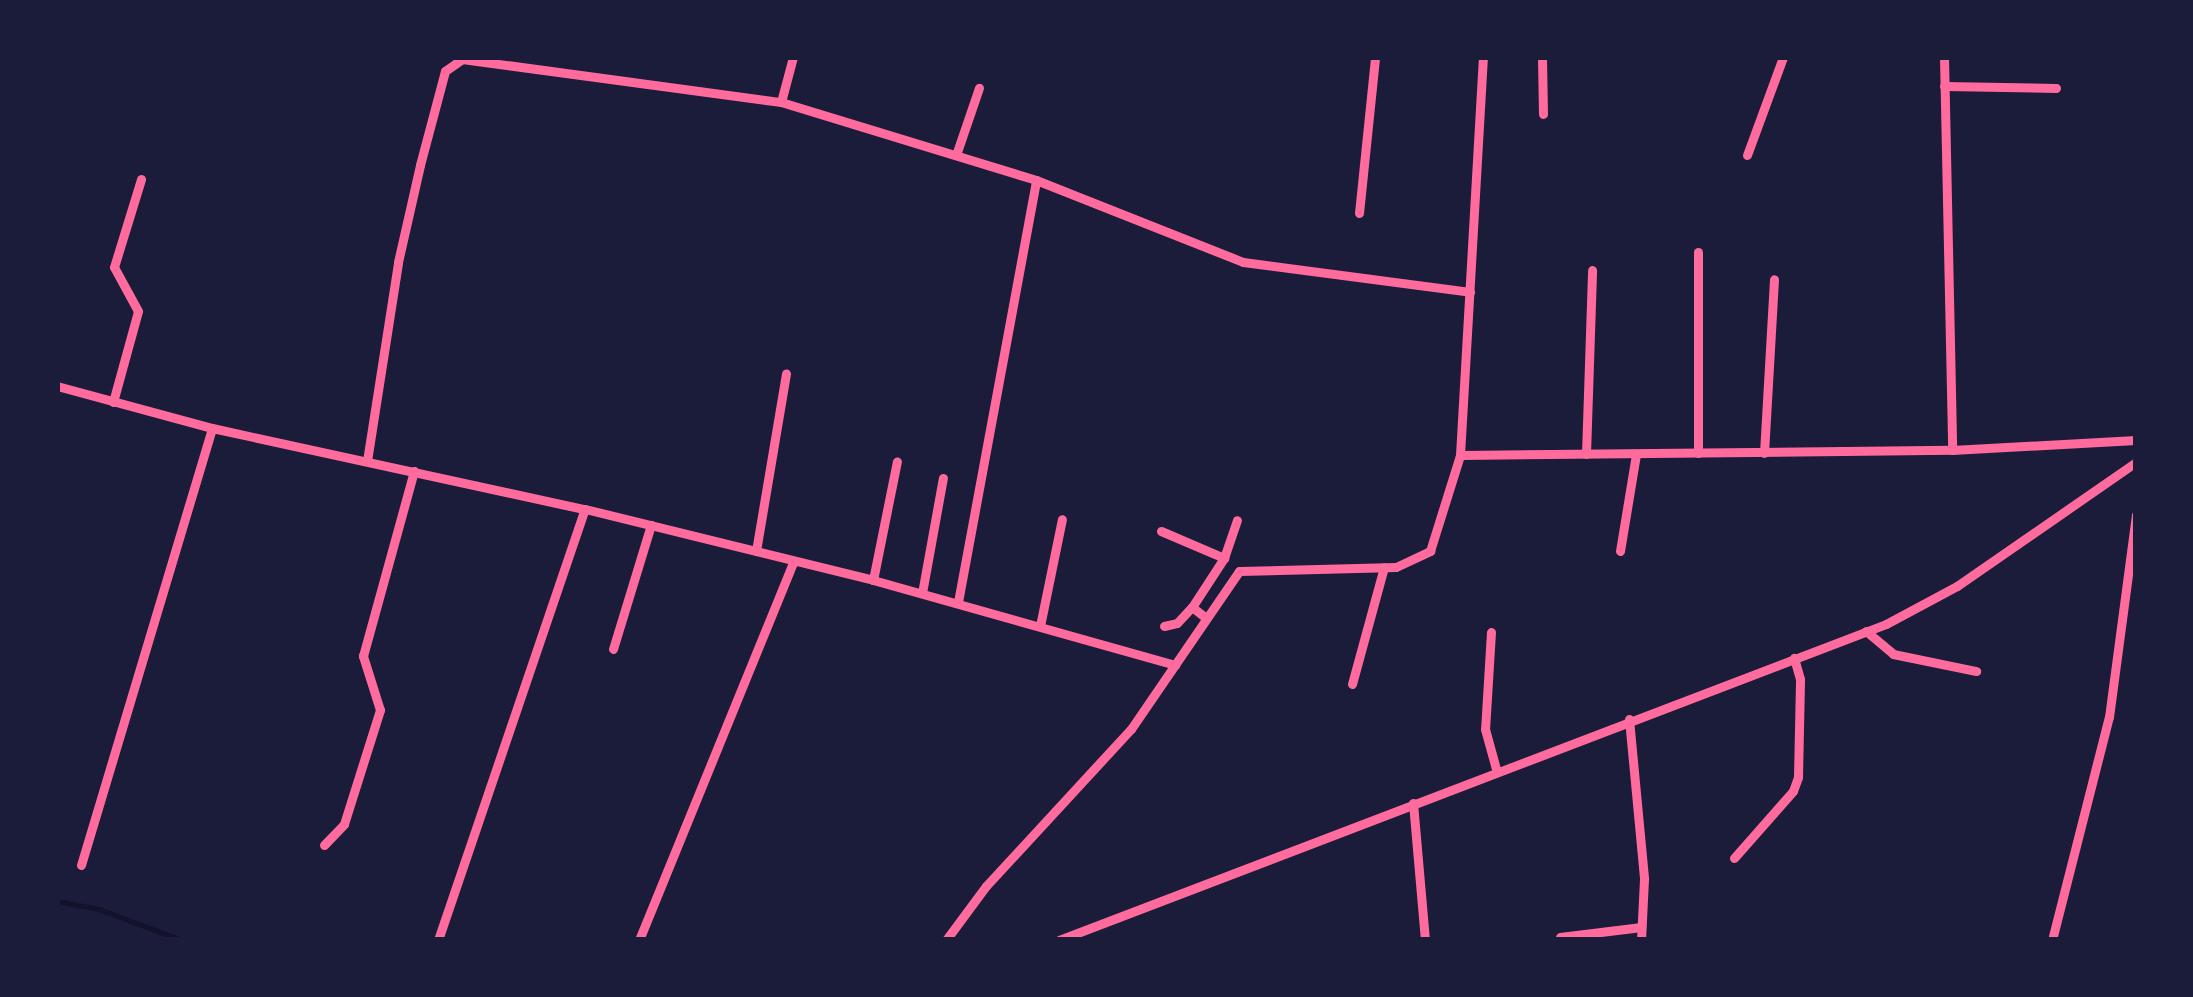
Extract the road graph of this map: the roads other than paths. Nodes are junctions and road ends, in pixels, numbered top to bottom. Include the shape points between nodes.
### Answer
1 (794, 57) edge
2 (1375, 57) edge
3 (1483, 57) edge
4 (1542, 57) edge
5 (1783, 57) edge
6 (1944, 57) edge
7 (462, 58) edge
8 (1944, 86) junction
9 (979, 88) dead end
10 (2056, 88) dead end
11 (781, 103) junction
12 (1543, 113) dead end
13 (1747, 154) dead end
14 (956, 155) junction
15 (141, 179) dead end
16 (1036, 180) junction
17 (1359, 213) dead end
18 (1698, 252) dead end
19 (1592, 270) dead end
20 (1774, 279) dead end
21 (1470, 292) junction
22 (786, 374) dead end
23 (57, 386) edge
24 (113, 402) junction
25 (212, 428) junction
26 (2136, 440) edge
27 (1952, 451) junction
28 (1698, 453) junction
29 (1764, 453) junction
30 (1586, 454) junction
31 (1636, 454) junction
32 (1460, 455) junction
33 (367, 461) junction
34 (897, 461) dead end
35 (2136, 462) edge
36 (415, 471) junction
37 (943, 478) dead end
38 (585, 509) junction
39 (2136, 515) edge
40 (1062, 519) dead end
41 (1237, 520) dead end
42 (651, 525) junction
43 (1161, 531) dead end
44 (756, 551) junction
45 (1620, 551) dead end
46 (1224, 558) junction
47 (793, 562) junction
48 (1384, 567) junction
49 (873, 580) junction
50 (922, 593) junction
51 (958, 602) junction
52 (1192, 607) junction
53 (1206, 618) junction
54 (1040, 626) junction
55 (1164, 626) dead end
56 (1866, 631) junction
57 (1491, 632) dead end
58 (613, 649) dead end
59 (1794, 658) junction
60 (1175, 665) junction
61 (1976, 670) dead end
62 (1352, 684) dead end
63 (1629, 719) junction
64 (1496, 770) junction
65 (1413, 802) junction
66 (324, 845) dead end
67 (1734, 858) dead end
68 (81, 865) dead end
69 (1097, 925) junction
70 (1641, 927) junction
71 (1559, 937) dead end
72 (438, 940) edge
73 (638, 940) edge
74 (946, 940) edge
75 (1059, 940) edge
76 (1105, 940) edge
77 (1425, 940) edge
78 (1641, 940) edge
79 (2052, 940) edge

1 - 11 street
2 - 17 street
3 - 21 street
4 - 12 street
5 - 13 street
6 - 8 street
7 - 11 street
7 - 33 street via 446,71 420,165
8 - 10 street
8 - 27 street
9 - 14 street
11 - 14 street
14 - 16 street
15 - 24 street via 114,267 138,311
16 - 21 street via 1244,262
16 - 51 street
18 - 28 street
19 - 30 street
20 - 29 street
21 - 32 street
22 - 44 street
23 - 24 street
24 - 25 street
25 - 33 street
25 - 68 street
26 - 27 street
27 - 29 street
28 - 29 street
28 - 31 street
30 - 31 street
30 - 32 street
31 - 45 street
32 - 48 street via 1430,551
33 - 36 street
34 - 49 street
35 - 56 street via 1958,586
36 - 38 street
36 - 66 street via 364,656 380,710 344,824
37 - 50 street
38 - 42 street
38 - 72 street
39 - 79 street via 2109,716
40 - 54 street
41 - 46 street
42 - 44 street
42 - 58 street
43 - 46 street
44 - 47 street
46 - 52 street
47 - 49 street
47 - 73 street
48 - 53 street via 1249,567
48 - 62 street
49 - 50 street
50 - 51 street
51 - 54 street
52 - 53 street
52 - 55 street
53 - 60 street
54 - 60 street
56 - 59 street
56 - 61 street via 1893,654
57 - 64 street via 1485,729
59 - 63 street
59 - 67 street via 1798,777
60 - 74 street via 1131,729
63 - 64 street
63 - 70 street
64 - 65 street
65 - 69 street
65 - 77 street
69 - 75 street
69 - 76 street
70 - 71 street
70 - 78 street

